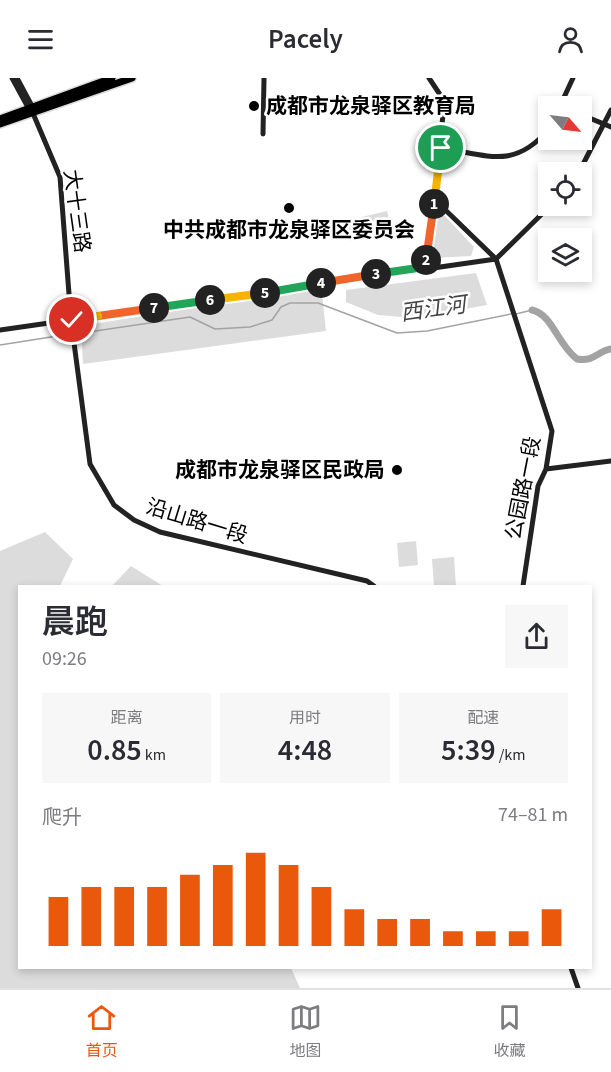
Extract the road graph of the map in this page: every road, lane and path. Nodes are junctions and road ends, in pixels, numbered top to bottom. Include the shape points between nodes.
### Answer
1 (12, 78) edge
2 (17, 78) edge
3 (112, 78) edge
4 (132, 78) edge
5 (264, 78) edge
6 (429, 78) edge
7 (573, 78) edge
8 (565, 96) edge
9 (31, 109) junction
10 (611, 110) edge
11 (0, 119) edge
12 (592, 119) edge
13 (0, 124) edge
14 (604, 124) junction
15 (611, 128) edge
16 (263, 134) dead end
17 (538, 141) edge
18 (441, 148) junction
19 (584, 162) edge
20 (434, 199) junction
21 (540, 216) edge
22 (496, 258) junction
23 (425, 267) junction
24 (72, 320) junction
25 (0, 330) edge
26 (75, 351) joint
27 (611, 461) edge
28 (546, 469) junction
29 (372, 585) edge
30 (523, 585) edge
31 (571, 969) edge
32 (579, 988) edge

1 - 9 street
2 - 9 street
3 - 9 highway
4 - 9 highway
5 - 16 street
6 - 18 street via 444,107
7 - 8 street
9 - 11 highway
9 - 13 highway
9 - 24 street, 大十三路 via 60,177
10 - 14 street
12 - 14 street
14 - 15 street
14 - 19 street
17 - 18 street via 517,155 504,157
18 - 20 street
20 - 22 street
20 - 23 street
21 - 22 street
22 - 23 street
22 - 28 street, 公园路一段 via 552,431
23 - 24 street
24 - 25 street
24 - 26 street, 大十三路
26 - 29 street, 沿山路一段 via 90,464 114,505 160,532 362,579
27 - 28 street
28 - 30 street, 公园路一段 via 538,486
31 - 32 street

